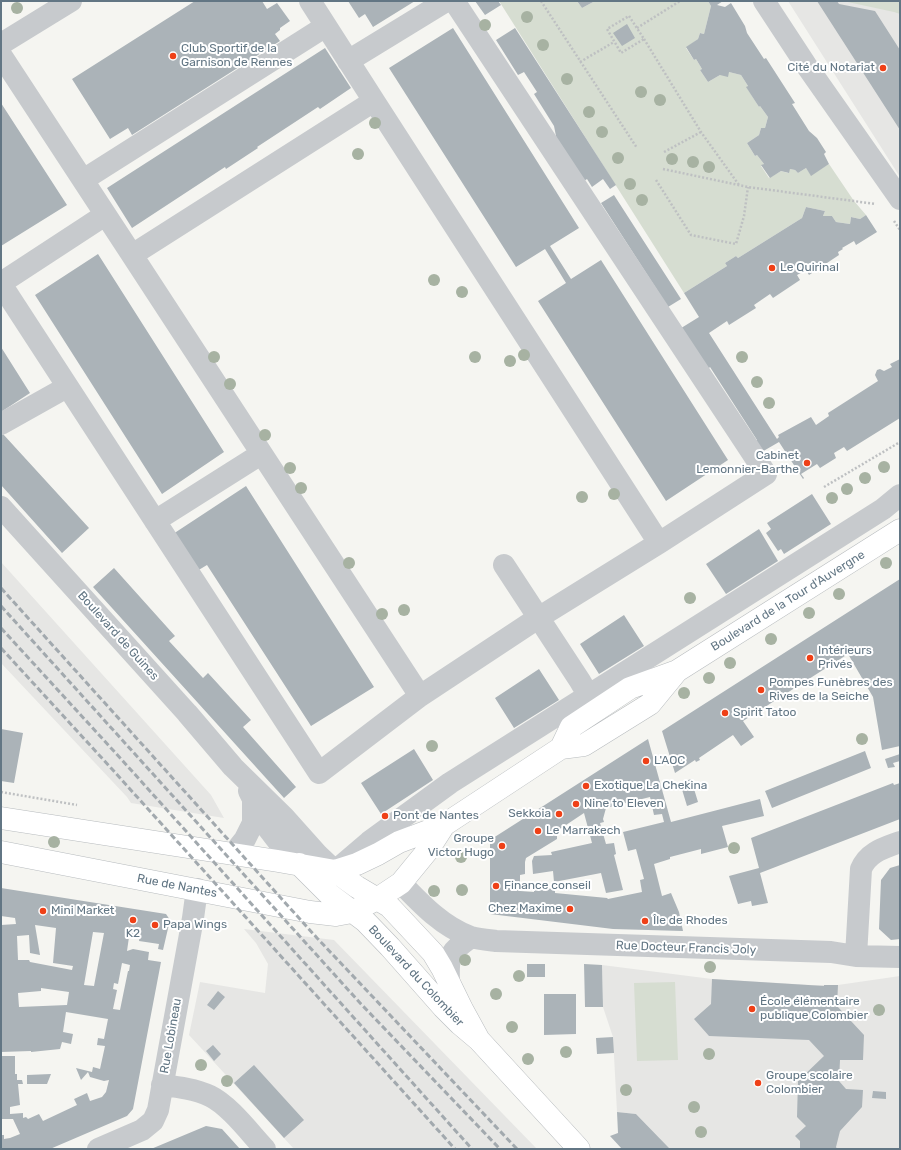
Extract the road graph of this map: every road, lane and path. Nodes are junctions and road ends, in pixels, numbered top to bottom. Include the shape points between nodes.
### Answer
1 (71, 1) edge
2 (310, 1) edge
3 (446, 1) edge
4 (454, 1) edge
5 (541, 1) edge
6 (680, 1) edge
7 (764, 1) edge
8 (326, 26) junction
9 (636, 28) junction
10 (644, 39) junction
11 (614, 42) junction
12 (1, 44) edge
13 (1, 55) edge
14 (348, 61) junction
15 (580, 62) junction
16 (374, 101) junction
17 (701, 132) junction
18 (637, 148) dead end
19 (664, 152) dead end
20 (663, 169) dead end
21 (83, 180) junction
22 (656, 180) dead end
23 (739, 185) junction
24 (748, 187) junction
25 (900, 199) edge
26 (876, 204) dead end
27 (105, 215) junction
28 (132, 255) junction
29 (1, 284) edge
30 (68, 386) junction
31 (1, 424) edge
32 (900, 442) edge
33 (261, 454) junction
34 (824, 487) dead end
35 (900, 495) edge
36 (1, 507) edge
37 (155, 521) junction
38 (900, 530) edge
39 (659, 543) junction
40 (504, 565) dead end
41 (538, 618) junction
42 (677, 671) junction
43 (420, 696) junction
44 (592, 703) junction
45 (561, 748) junction
46 (233, 767) junction
47 (253, 796) junction
48 (1, 818) edge
49 (444, 824) junction
50 (900, 842) edge
51 (1, 852) edge
52 (233, 854) junction
53 (299, 864) junction
54 (335, 871) junction
55 (401, 883) junction
56 (197, 889) junction
57 (377, 899) junction
58 (352, 912) junction
59 (471, 937) junction
60 (856, 956) junction
61 (900, 957) edge
62 (449, 982) junction
63 (479, 1040) junction
64 (162, 1085) junction
65 (98, 1149) edge
66 (265, 1149) edge
67 (579, 1149) edge

1 - 12 street
2 - 8 street
3 - 14 street
4 - 39 street via 766,474
5 - 15 path
6 - 9 path
7 - 25 street
8 - 14 street
8 - 21 street
9 - 10 path
9 - 11 path via 629,16 612,26 607,30
10 - 11 path via 621,53
10 - 17 path
11 - 15 path
13 - 21 street
14 - 16 street
15 - 18 path
16 - 28 street
16 - 39 street
17 - 19 path
17 - 23 path
20 - 23 path
21 - 27 street
22 - 24 path via 691,235 736,244 744,216
23 - 24 path
24 - 26 path
27 - 28 street
27 - 29 street
28 - 33 street
29 - 30 street
30 - 31 street
30 - 37 street
32 - 34 path
33 - 37 street
33 - 43 street
35 - 44 street
36 - 46 street, Boulevard de Guines
37 - 43 street via 319,773
38 - 42 main road, Boulevard de la Tour d'Auvergne
39 - 41 street
40 - 41 street
41 - 43 street
41 - 44 street
42 - 44 main road, Boulevard de la Tour d'Auvergne
42 - 45 main road, Boulevard de la Tour d'Auvergne via 650,704 584,745
44 - 45 main road, Boulevard de la Tour d'Auvergne via 571,727
44 - 54 street via 450,783 369,842
45 - 49 main road, Boulevard de la Tour d'Auvergne
46 - 47 street, Boulevard de Guines
46 - 54 street, Boulevard de Guines
47 - 52 street via 253,823
47 - 53 street, Boulevard de Guines via 267,827
48 - 52 main road
49 - 54 main road, Boulevard de la Tour d'Auvergne via 400,842 357,864
49 - 55 main road, Boulevard de la Tour d'Auvergne via 428,850
50 - 60 street via 870,856 861,869
51 - 56 main road, Rue de Nantes
52 - 53 main road
53 - 54 main road
53 - 58 main road, Boulevard du Colombier via 329,894
54 - 57 main road, Boulevard du Colombier
55 - 57 main road, Boulevard de la Tour d'Auvergne
55 - 59 street, Rue Docteur Francis Joly via 441,920
56 - 58 main road, Rue de Nantes via 310,912 336,915
56 - 64 street, Rue Lobineau
57 - 58 main road, Boulevard de la Tour d'Auvergne
57 - 62 main road, Boulevard du Colombier via 400,917 433,952
58 - 63 main road, Boulevard du Colombier via 379,935 443,1007
59 - 60 street, Rue Docteur Francis Joly via 496,941 831,952
59 - 62 street via 451,953 448,961
60 - 61 street, Rue Docteur Francis Joly
62 - 63 main road, Boulevard du Colombier
63 - 67 main road, Boulevard du Colombier
64 - 65 street, Rue Lobineau via 158,1110 153,1121 142,1130
64 - 66 street via 211,1096 224,1105

